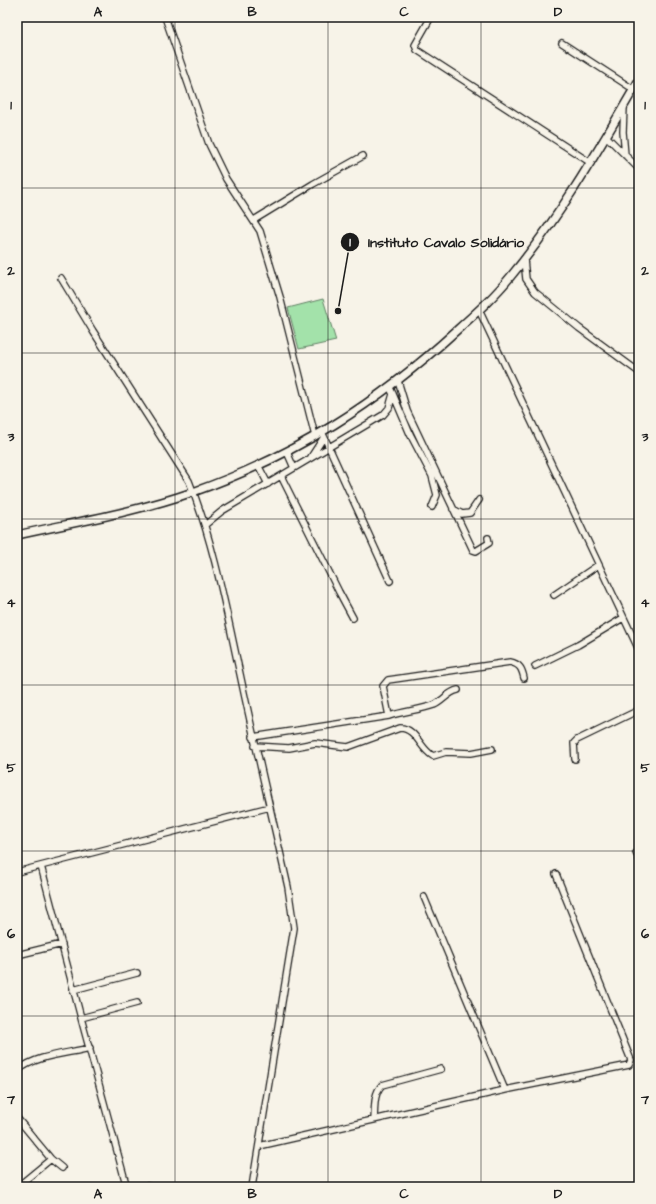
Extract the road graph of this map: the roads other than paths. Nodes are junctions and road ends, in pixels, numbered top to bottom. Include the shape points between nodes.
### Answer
1 (165, 17) edge
2 (431, 17) edge
3 (562, 43) dead end
4 (639, 80) edge
5 (633, 90) junction
6 (624, 105) junction
7 (606, 136) junction
8 (363, 156) dead end
9 (626, 156) junction
10 (590, 163) junction
11 (639, 169) edge
12 (254, 220) junction
13 (524, 260) junction
14 (61, 278) dead end
15 (479, 310) junction
16 (639, 372) edge
17 (398, 382) junction
18 (392, 391) junction
19 (323, 435) junction
20 (315, 436) junction
21 (329, 449) junction
22 (286, 452) junction
23 (310, 458) junction
24 (258, 465) junction
25 (294, 468) junction
26 (281, 476) junction
27 (268, 484) junction
28 (194, 492) junction
29 (479, 500) dead end
30 (432, 507) dead end
31 (453, 509) junction
32 (205, 525) junction
33 (17, 535) edge
34 (488, 538) dead end
35 (598, 566) junction
36 (390, 581) dead end
37 (554, 594) dead end
38 (353, 618) dead end
39 (623, 618) junction
40 (639, 650) edge
41 (535, 666) dead end
42 (524, 678) dead end
43 (458, 690) dead end
44 (639, 710) edge
45 (389, 716) junction
46 (253, 737) junction
47 (255, 746) junction
48 (492, 749) dead end
49 (575, 759) dead end
50 (270, 807) junction
51 (636, 853) dead end
52 (639, 859) edge
53 (40, 866) junction
54 (17, 872) edge
55 (556, 874) dead end
56 (424, 897) dead end
57 (62, 944) junction
58 (17, 955) edge
59 (137, 973) dead end
60 (74, 990) junction
61 (137, 1003) dead end
62 (81, 1018) junction
63 (90, 1048) junction
64 (441, 1069) dead end
65 (17, 1071) edge
66 (505, 1090) junction
67 (17, 1118) edge
68 (374, 1120) junction
69 (259, 1146) junction
70 (51, 1159) junction
71 (62, 1168) dead end
72 (126, 1184) dead end
73 (17, 1187) edge
74 (252, 1187) edge

1 - 12 street via 209,144 226,179
2 - 10 street via 415,45 416,50
3 - 5 street
4 - 5 main road
5 - 6 main road
6 - 7 main road
6 - 9 street via 623,132
7 - 9 street
7 - 10 main road
8 - 12 street
9 - 11 street
10 - 13 main road
12 - 20 street via 269,257
13 - 15 main road
13 - 16 street via 526,279 535,292
14 - 28 street
15 - 17 main road
15 - 35 street
17 - 18 main road
17 - 31 street via 408,411
18 - 19 main road
18 - 21 street via 389,408 383,415
18 - 30 street via 410,434 432,476 437,495
19 - 20 main road
19 - 21 street
19 - 23 street
20 - 22 main road
21 - 23 street
21 - 36 street
22 - 24 main road
22 - 25 street
23 - 25 street
24 - 27 street
24 - 28 main road
25 - 26 street
26 - 27 street
26 - 38 street
27 - 32 street via 222,511
28 - 32 street
28 - 33 main road via 133,510
29 - 31 street via 470,513 462,514
31 - 34 street via 473,550 489,543
32 - 46 street
35 - 37 street
35 - 39 street
39 - 40 street
39 - 41 street via 578,645
42 - 45 street via 522,668 510,662 388,680 383,686
43 - 45 street via 450,692 433,705 404,710
44 - 49 street via 577,740 574,743
45 - 46 street
46 - 47 street
47 - 48 street via 289,748 315,743 348,747 406,728 426,752 433,756 446,752 471,753
47 - 50 street
50 - 53 street
50 - 69 street via 288,887 294,928
51 - 52 street
53 - 54 street
53 - 57 street
55 - 66 street via 631,1063
56 - 66 street
57 - 58 street
57 - 60 street
59 - 60 street
60 - 62 street
61 - 62 street
62 - 63 street
63 - 65 street via 35,1060
63 - 72 street
64 - 68 street via 382,1085 376,1095
66 - 68 street
67 - 70 street
68 - 69 street
69 - 74 street
70 - 71 street
70 - 73 street

